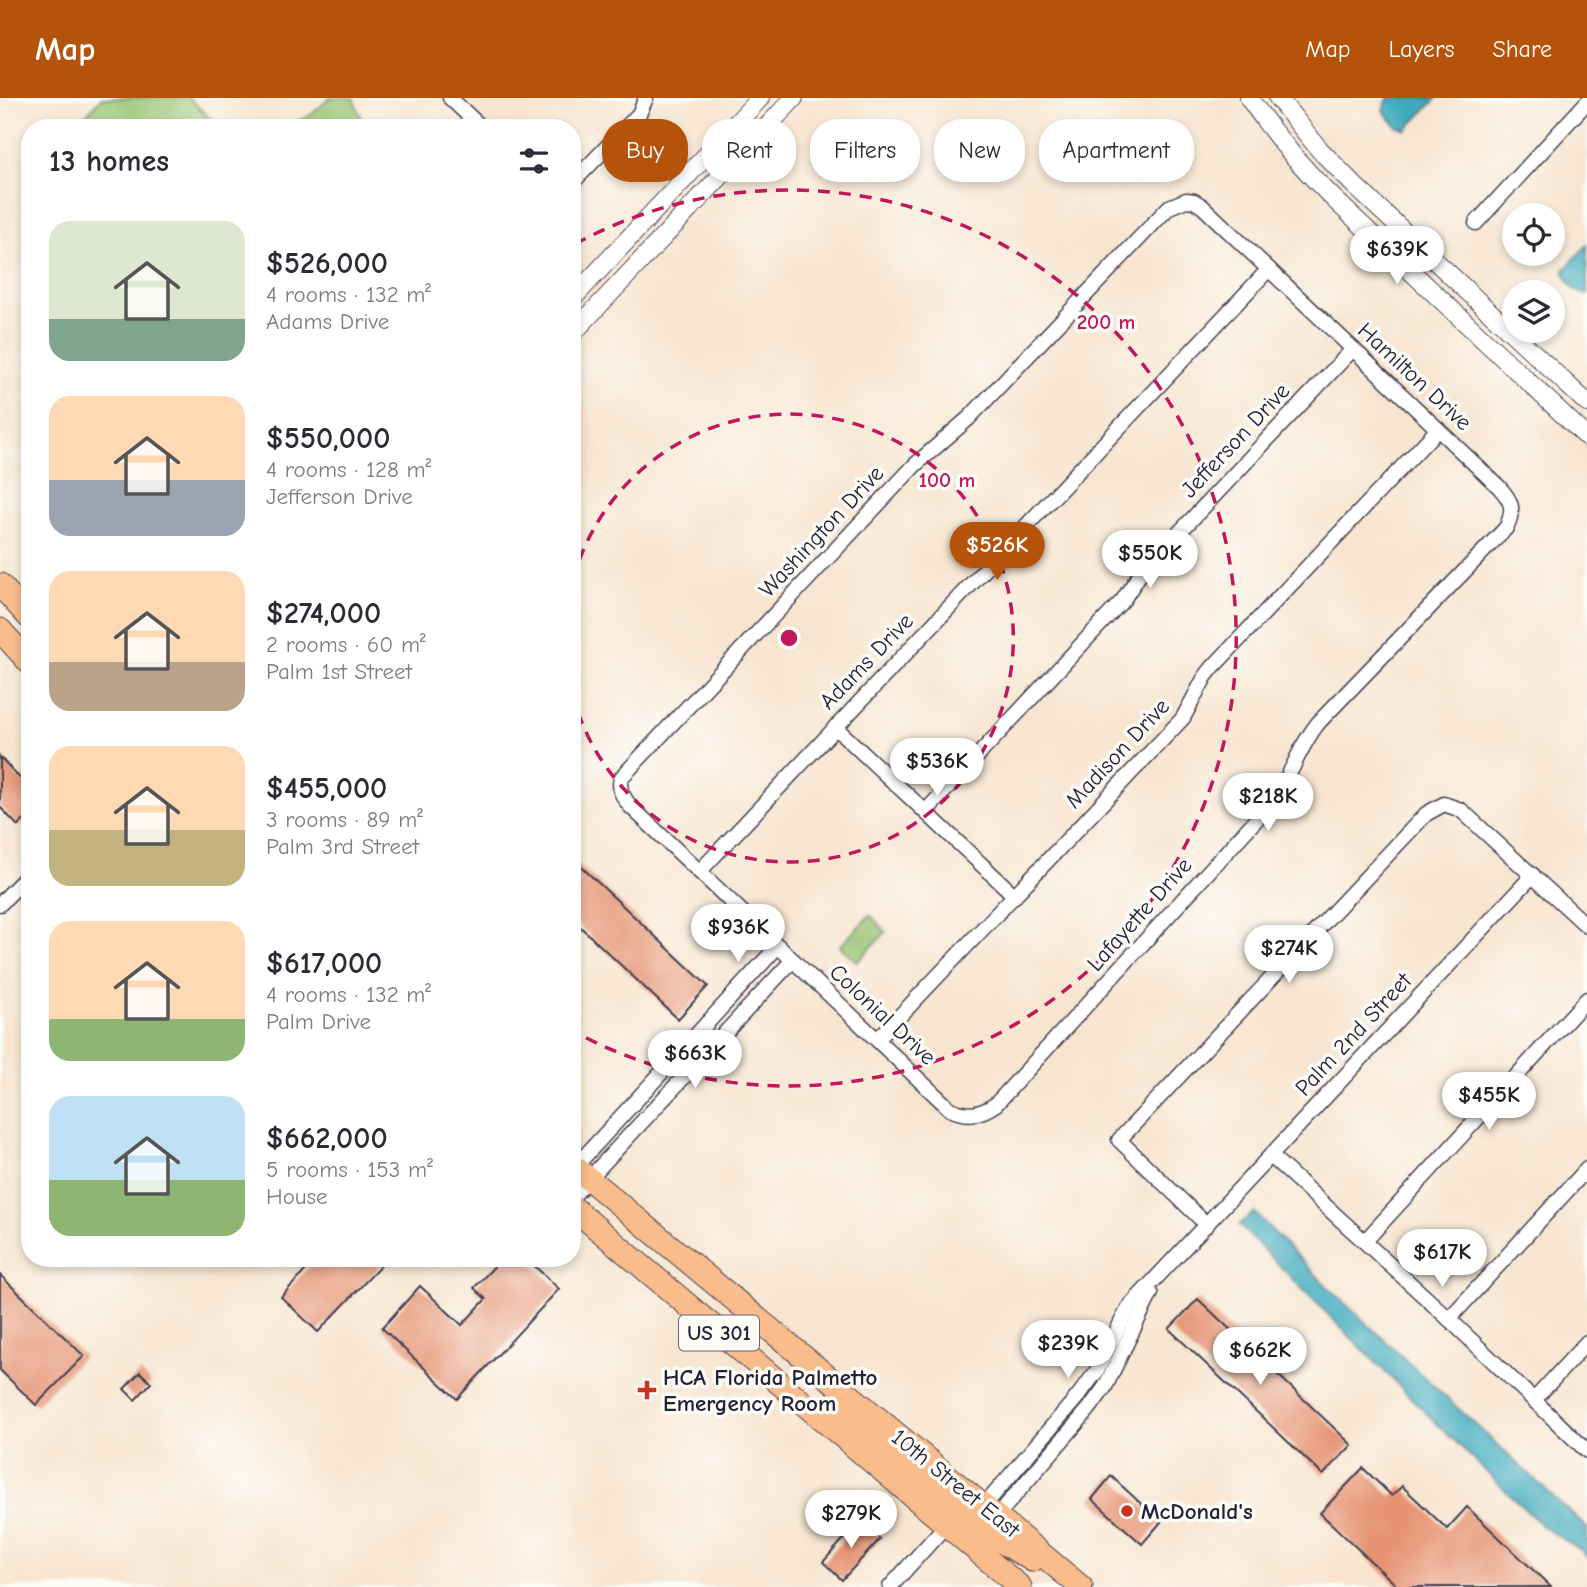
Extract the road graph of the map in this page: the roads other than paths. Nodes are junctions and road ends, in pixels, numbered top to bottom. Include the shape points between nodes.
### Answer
1 (450, 98) edge
2 (646, 98) edge
3 (760, 98) edge
4 (794, 98) edge
5 (1248, 98) edge
6 (1278, 98) edge
7 (1587, 102) edge
8 (472, 119) edge
9 (581, 174) edge
10 (1186, 200) joint
11 (1476, 223) dead end
12 (1269, 269) junction
13 (581, 289) edge
14 (581, 324) edge
15 (1353, 349) junction
16 (1531, 351) junction
17 (1514, 370) junction
18 (1587, 403) edge
19 (1438, 429) junction
20 (1587, 437) edge
21 (1513, 510) joint
22 (0, 585) edge
23 (21, 608) edge
24 (0, 630) edge
25 (21, 653) edge
26 (835, 727) junction
27 (619, 786) joint
28 (926, 811) junction
29 (699, 871) junction
30 (1534, 874) junction
31 (21, 882) edge
32 (1015, 896) junction
33 (0, 904) edge
34 (1587, 926) edge
35 (778, 946) junction
36 (793, 960) junction
37 (1587, 999) edge
38 (878, 1039) junction
39 (974, 1114) joint
40 (1270, 1156) junction
41 (581, 1166) edge
42 (581, 1166) edge
43 (1587, 1169) edge
44 (581, 1173) edge
45 (581, 1216) edge
46 (1207, 1225) junction
47 (1364, 1241) junction
48 (1449, 1319) junction
49 (727, 1340) junction
50 (1587, 1342) edge
51 (1534, 1400) junction
52 (1587, 1451) edge
53 (990, 1511) junction
54 (946, 1525) junction
55 (890, 1587) edge
56 (1020, 1587) edge
57 (1079, 1587) edge

1 - 8 street
2 - 9 street via 639,114
3 - 13 street
4 - 14 street
5 - 17 street via 1306,171
6 - 16 street via 1354,185
7 - 11 street
10 - 12 street, Hamilton Drive via 1202,206
10 - 27 street, Washington Drive via 1169,207 969,418 915,465 626,771
12 - 15 street, Hamilton Drive
12 - 26 street, Adams Drive
15 - 19 street, Hamilton Drive
15 - 28 street, Jefferson Drive via 1140,574 1123,600
16 - 17 street
16 - 18 street
17 - 20 street
19 - 21 street, Hamilton Drive via 1499,487
19 - 32 street, Madison Drive via 1213,667 1183,718
21 - 39 street, Lafayette Drive via 1506,527 1312,730 1274,800 996,1104
22 - 23 main road
24 - 25 main road
26 - 28 street
26 - 29 street, Adams Drive
27 - 29 street, Colonial Drive via 630,806
28 - 32 street
29 - 35 street, Colonial Drive
30 - 34 street
30 - 40 street, Palm 2nd Street
30 - 46 street via 1453,806 1444,804 1426,814 1119,1140
31 - 33 street
32 - 38 street, Madison Drive
35 - 36 street, Colonial Drive
35 - 41 street
36 - 38 street, Colonial Drive
36 - 42 street
37 - 47 street
38 - 39 street, Colonial Drive via 950,1109
40 - 46 street, Palm 2nd Street
40 - 47 street
43 - 48 street
44 - 53 main road, 10th Street East / US 301
45 - 49 main road, 10th Street East / US 301
46 - 53 street, Palm 2nd Street via 1165,1267 1105,1387 1089,1409
47 - 48 street
48 - 51 street
49 - 53 main road via 807,1389 945,1500 967,1511
49 - 54 main road, 10th Street East / US 301
50 - 51 street
51 - 52 street
53 - 57 main road, 10th Street East / US 301
54 - 55 street
54 - 56 main road, 10th Street East / US 301
54 - 57 main road via 963,1525 988,1534

